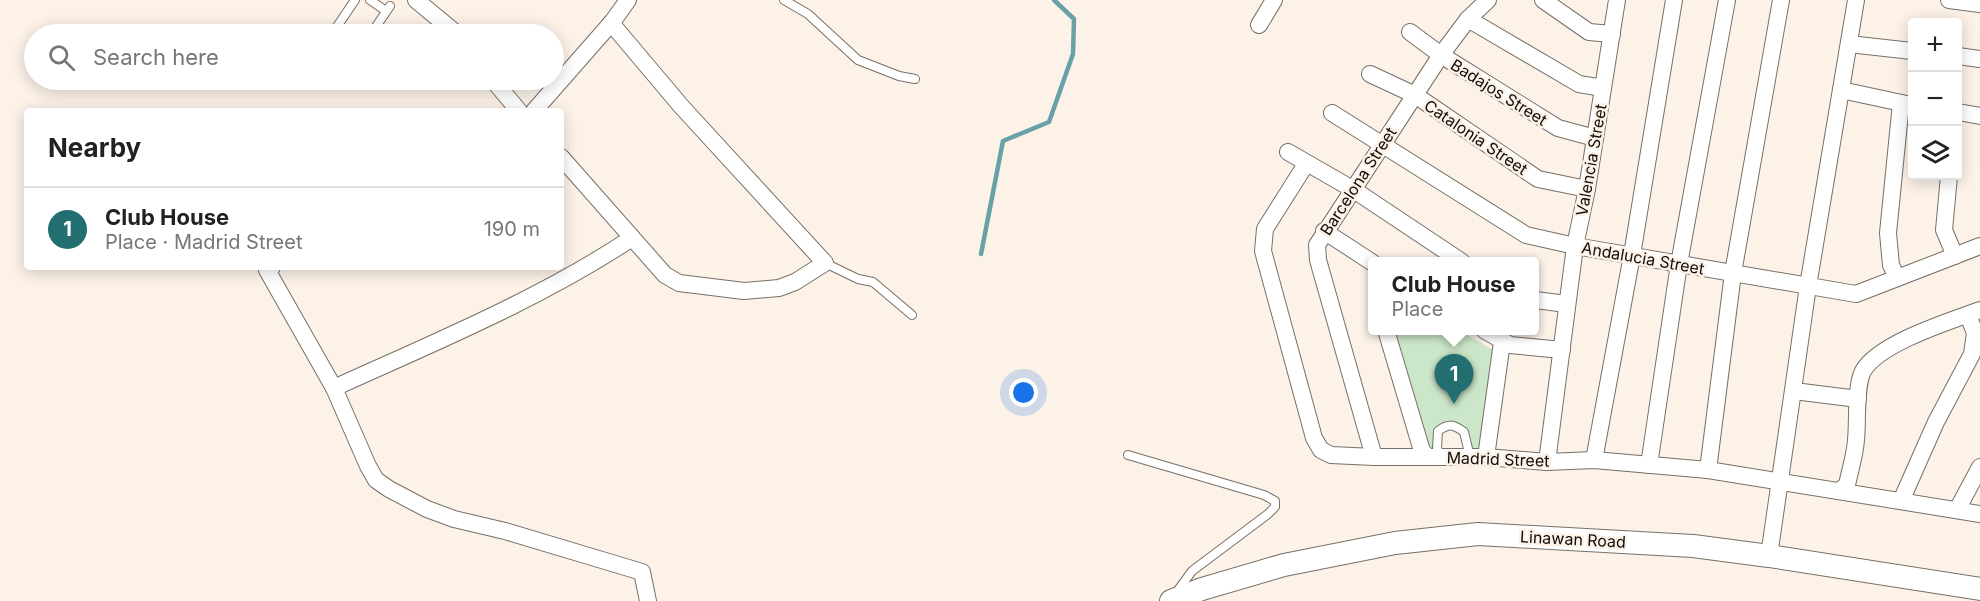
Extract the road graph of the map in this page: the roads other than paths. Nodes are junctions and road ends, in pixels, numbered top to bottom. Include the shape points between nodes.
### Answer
1 (355, 0) edge
2 (370, 0) edge
3 (416, 0) edge
4 (628, 0) edge
5 (784, 0) edge
6 (1274, 0) edge
7 (1488, 0) edge
8 (1543, 0) edge
9 (1617, 0) edge
10 (1674, 0) edge
11 (1727, 0) edge
12 (1781, 0) edge
13 (1856, 0) edge
14 (1949, 0) edge
15 (1980, 4) edge
16 (1468, 19) junction
17 (611, 23) junction
18 (339, 24) edge
19 (378, 24) edge
20 (445, 24) edge
21 (1259, 25) dead end
22 (1410, 32) dead end
23 (1612, 34) junction
24 (1849, 44) junction
25 (1908, 51) edge
26 (1441, 55) junction
27 (1962, 57) edge
28 (1980, 59) edge
29 (1370, 74) dead end
30 (564, 77) edge
31 (915, 79) dead end
32 (1604, 88) junction
33 (501, 90) edge
34 (552, 90) edge
35 (1841, 90) junction
36 (1414, 95) junction
37 (1907, 104) edge
38 (516, 108) edge
39 (537, 108) edge
40 (1332, 113) dead end
41 (1962, 113) edge
42 (1980, 116) edge
43 (1595, 138) junction
44 (1382, 144) junction
45 (1288, 152) dead end
46 (564, 160) edge
47 (1306, 164) junction
48 (1949, 180) edge
49 (1587, 189) junction
50 (1354, 190) junction
51 (1324, 231) junction
52 (632, 238) junction
53 (1575, 246) junction
54 (1980, 246) edge
55 (1632, 255) junction
56 (1955, 256) junction
57 (1456, 257) edge
58 (1368, 260) edge
59 (825, 263) junction
60 (1679, 264) junction
61 (267, 270) edge
62 (1733, 273) junction
63 (1897, 278) junction
64 (1808, 286) junction
65 (1539, 300) edge
66 (1567, 303) junction
67 (1974, 312) edge
68 (912, 315) dead end
69 (1387, 335) edge
70 (1492, 335) edge
71 (1502, 342) junction
72 (1562, 350) junction
73 (334, 388) junction
74 (1794, 391) junction
75 (1858, 399) junction
76 (1128, 455) dead end
77 (1434, 457) junction
78 (1478, 457) junction
79 (1374, 458) junction
80 (1594, 460) junction
81 (1547, 462) junction
82 (1649, 465) junction
83 (1980, 466) edge
84 (1708, 470) junction
85 (1780, 482) junction
86 (1839, 491) junction
87 (1901, 501) junction
88 (1957, 510) junction
89 (1980, 514) edge
90 (1769, 556) junction
91 (1980, 589) edge
92 (648, 601) edge
93 (1170, 601) edge

1 - 18 lane
2 - 19 lane via 388,8
3 - 20 street
4 - 17 street
5 - 31 lane via 808,14 858,60
6 - 21 street
7 - 16 street, Barcelona Street
8 - 23 street via 1589,32
9 - 23 street, Valencia Street
10 - 55 street
11 - 60 street
12 - 62 street
13 - 24 street
14 - 15 street
16 - 26 street, Barcelona Street
16 - 32 street via 1579,84
17 - 30 street
17 - 59 street
22 - 26 street, Badajos Street
23 - 32 street, Valencia Street
24 - 25 street
24 - 35 street
26 - 36 street, Barcelona Street
26 - 43 street, Badajos Street via 1558,129
27 - 28 street
29 - 36 street, Catalonia Street
32 - 43 street, Valencia Street
33 - 38 street
34 - 39 street
35 - 37 street
35 - 64 street
36 - 44 street, Barcelona Street
36 - 49 street, Catalonia Street via 1538,179
37 - 63 street via 1888,233 1891,265
40 - 44 street, Andalucia Street
41 - 42 street
43 - 49 street, Valencia Street
44 - 50 street, Barcelona Street
44 - 53 street, Andalucia Street via 1526,235
45 - 47 street
46 - 52 street
47 - 50 street
47 - 79 street, Madrid Street via 1265,229 1263,251 1320,450 1331,455
48 - 56 street via 1944,230
49 - 53 street, Valencia Street
50 - 51 street, Barcelona Street
50 - 57 street
51 - 58 street
51 - 79 street, Barcelona Street via 1317,245 1318,260
52 - 59 street via 665,275 679,283 744,291 779,288
52 - 73 street via 556,283
53 - 55 street, Andalucia Street
53 - 66 street, Valencia Street
54 - 56 street, Andalucia Street
55 - 60 street, Andalucia Street
55 - 80 street
56 - 63 street, Andalucia Street
59 - 68 lane via 873,282
60 - 62 street, Andalucia Street
60 - 82 street
61 - 73 street
62 - 64 street, Andalucia Street
62 - 84 street
63 - 64 street, Andalucia Street via 1856,294
64 - 74 street
65 - 66 street
66 - 72 street, Valencia Street
67 - 75 street via 1878,354 1863,372
67 - 87 street via 1972,354
69 - 77 street via 1422,451
70 - 71 street
71 - 72 street
71 - 78 street
72 - 81 street, Valencia Street
73 - 92 street via 376,480 427,509 454,519 642,572
74 - 75 street
74 - 85 street
75 - 86 street via 1856,441 1847,485
76 - 93 lane via 1275,501 1268,514 1192,571
77 - 78 street, Madrid Street
77 - 78 lane via 1438,431 1446,425 1455,425 1464,432
77 - 79 street, Madrid Street
78 - 81 street, Madrid Street
80 - 81 street, Madrid Street
80 - 82 street, Madrid Street
82 - 84 street, Madrid Street
83 - 88 street
84 - 85 street, Madrid Street
85 - 86 street, Madrid Street
85 - 90 street
86 - 87 street, Madrid Street
87 - 88 street, Madrid Street
88 - 89 street, Madrid Street
90 - 91 street, Linawan Road
90 - 93 street, Linawan Road via 1682,546 1478,534 1395,543 1284,565

